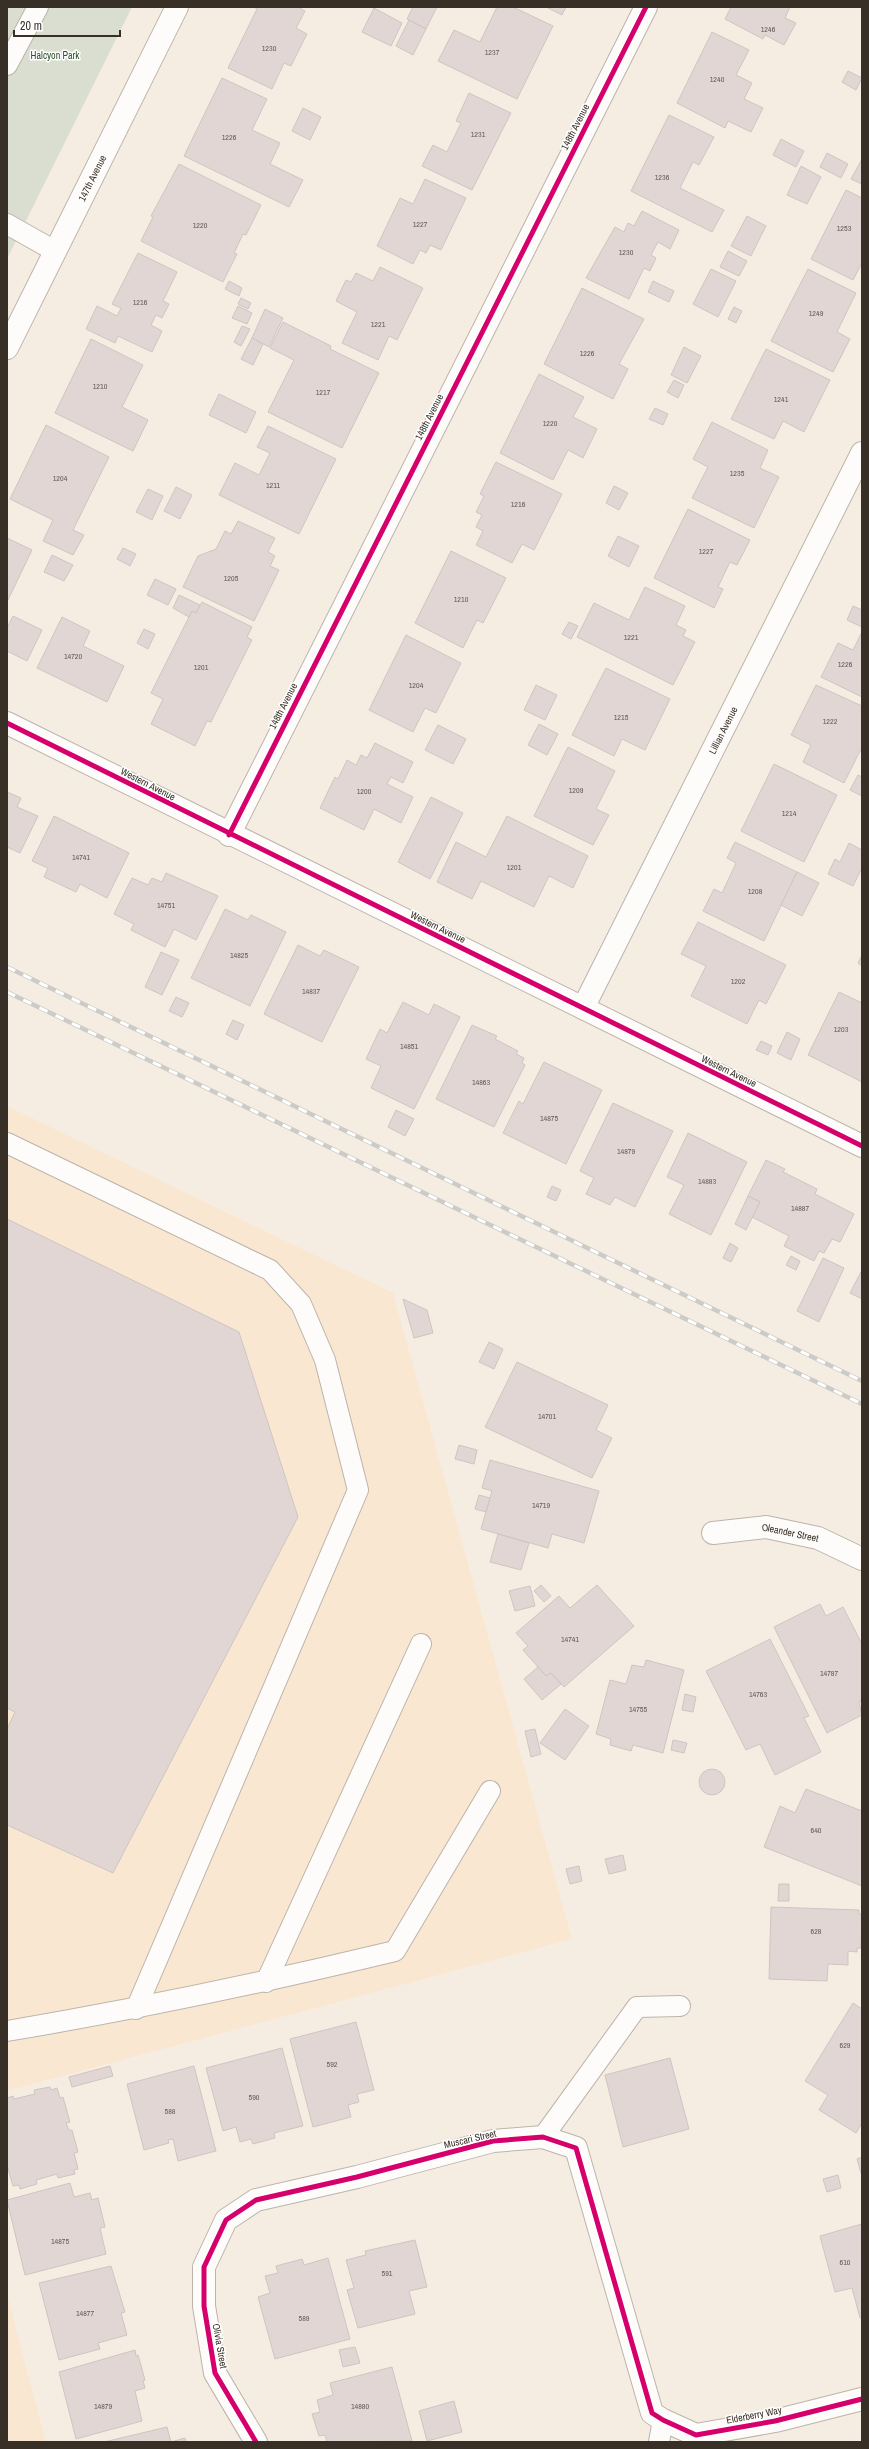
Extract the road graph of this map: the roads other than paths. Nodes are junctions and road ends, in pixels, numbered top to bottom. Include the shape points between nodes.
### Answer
1 (38, 7) edge
2 (177, 7) edge
3 (646, 7) edge
4 (7, 65) edge
5 (7, 224) edge
6 (55, 251) junction
7 (7, 348) edge
8 (862, 453) edge
9 (7, 723) edge
10 (229, 835) junction
11 (583, 1008) junction
12 (7, 1143) edge
13 (862, 1146) edge
14 (713, 1533) dead end
15 (862, 1559) edge
16 (421, 1644) dead end
17 (490, 1791) dead end
18 (266, 1982) junction
19 (680, 2006) dead end
20 (136, 2009) junction
21 (7, 2031) edge
22 (543, 2137) junction
23 (204, 2267) joint
24 (862, 2399) edge
25 (657, 2417) junction
26 (256, 2442) edge
27 (659, 2442) edge

1 - 4 lane
2 - 6 street, 147th Avenue
3 - 10 street, 148th Avenue
5 - 6 lane
6 - 7 street, 147th Avenue
8 - 11 street, Lillian Avenue
9 - 10 street, Western Avenue
10 - 11 street, Western Avenue
11 - 13 street, Western Avenue
12 - 20 lane via 270,1270 301,1304 325,1360 358,1490
14 - 15 street, Oleander Street via 766,1527 818,1538
16 - 18 lane
17 - 18 lane via 395,1951
18 - 20 lane
19 - 22 lane via 637,2007
20 - 21 lane
22 - 23 street, Muscari Street via 493,2141 357,2177 256,2200 226,2220
22 - 25 street, Muscari Street via 576,2148
23 - 26 street, Olivia Street via 204,2306 215,2373
24 - 25 street, Elderberry Way via 775,2421 696,2435
25 - 27 lane

